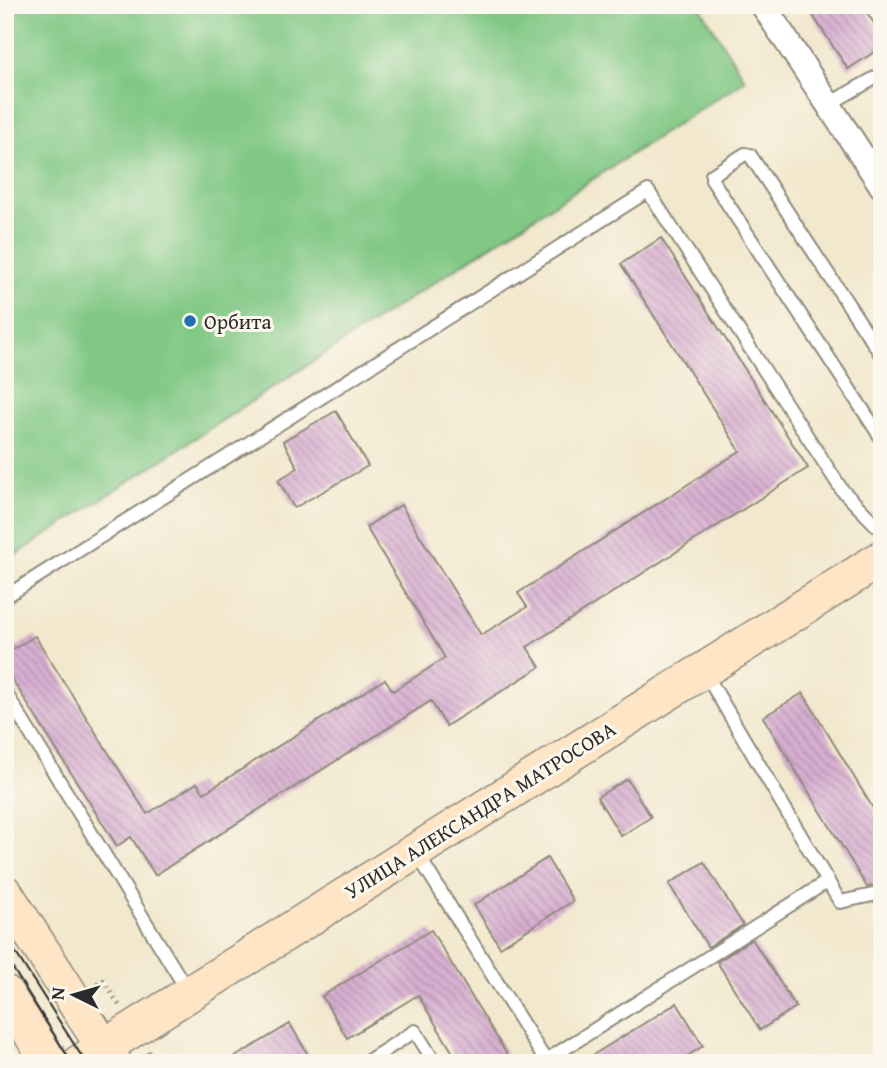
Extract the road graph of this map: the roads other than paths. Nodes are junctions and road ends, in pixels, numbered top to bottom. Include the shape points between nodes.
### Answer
1 (762, 5) edge
2 (882, 74) edge
3 (829, 104) junction
4 (882, 186) edge
5 (882, 356) edge
6 (882, 439) edge
7 (882, 531) edge
8 (882, 558) edge
9 (5, 597) edge
10 (703, 670) junction
11 (5, 692) edge
12 (415, 850) junction
13 (828, 881) junction
14 (5, 893) edge
15 (882, 893) edge
16 (5, 993) edge
17 (189, 993) junction
18 (99, 1058) edge
19 (545, 1062) edge
20 (50, 1063) edge
21 (365, 1063) edge
22 (435, 1063) edge

1 - 3 street
2 - 3 lane
3 - 4 street
5 - 6 lane via 750,155 712,175
7 - 9 lane via 842,490 648,191
8 - 10 street, УЛИЦА АЛЕКСАНДРА МАТРОСОВА
10 - 12 street, УЛИЦА АЛЕКСАНДРА МАТРОСОВА
10 - 13 lane
11 - 17 lane
12 - 17 street, УЛИЦА АЛЕКСАНДРА МАТРОСОВА
12 - 19 lane
13 - 15 lane via 840,902
13 - 19 lane
14 - 18 street
16 - 20 street
17 - 18 street, УЛИЦА АЛЕКСАНДРА МАТРОСОВА
21 - 22 lane via 415,1031

